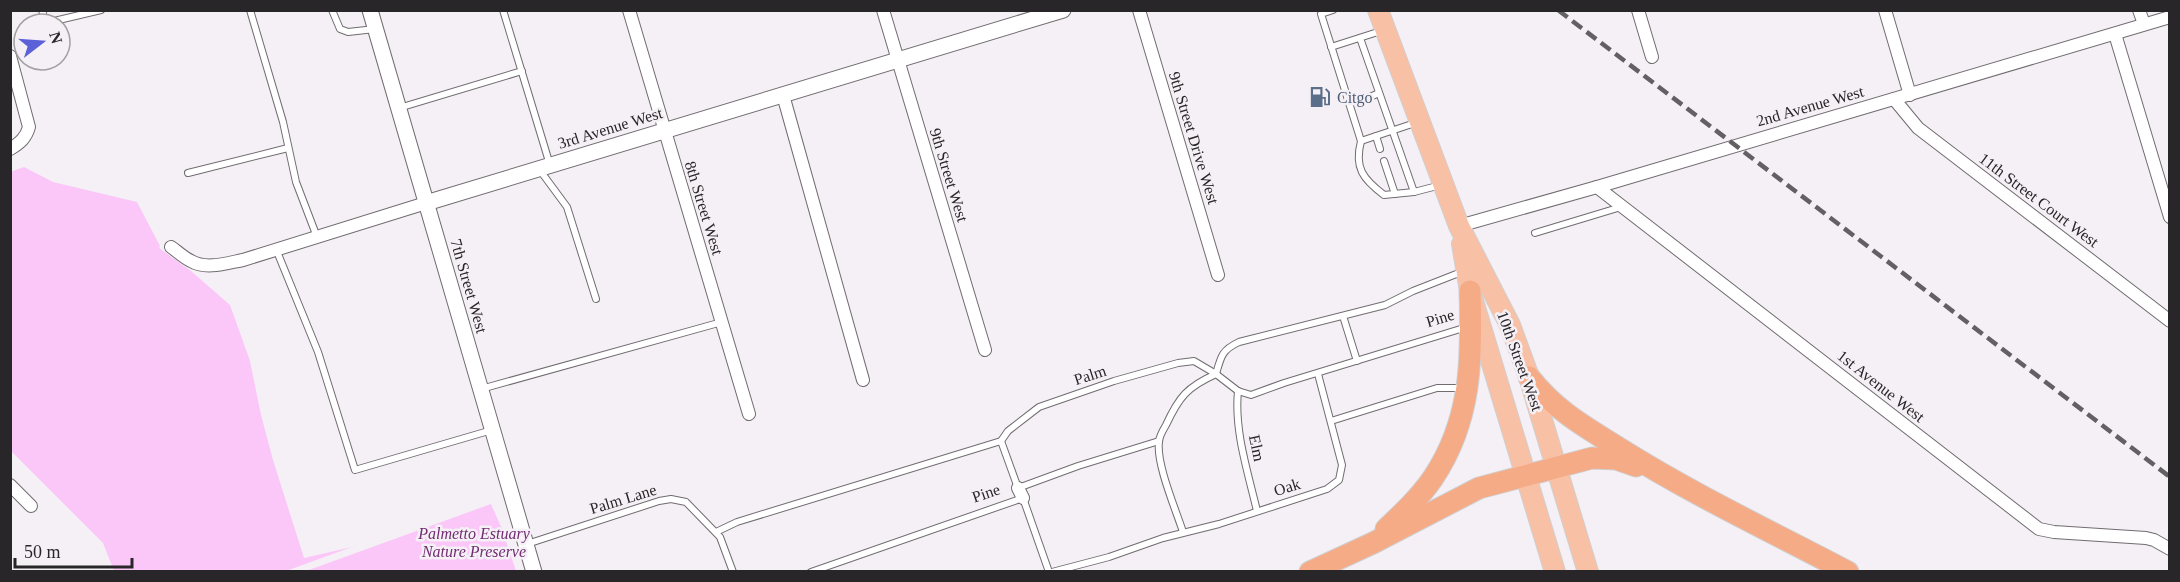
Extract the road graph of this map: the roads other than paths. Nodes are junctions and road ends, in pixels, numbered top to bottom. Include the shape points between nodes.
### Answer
1 (42, 10) edge
2 (101, 10) edge
3 (250, 10) edge
4 (332, 10) edge
5 (370, 10) edge
6 (503, 10) edge
7 (629, 10) edge
8 (883, 10) edge
9 (1063, 10) edge
10 (1139, 10) edge
11 (1333, 10) edge
12 (1378, 10) edge
13 (1638, 10) edge
14 (1885, 10) edge
15 (2139, 10) edge
16 (2169, 17) edge
17 (2144, 24) junction
18 (376, 29) junction
19 (1385, 30) junction
20 (2115, 34) junction
21 (1360, 38) junction
22 (1330, 47) junction
23 (10, 56) edge
24 (1652, 57) dead end
25 (897, 60) junction
26 (1347, 68) dead end
27 (1339, 70) junction
28 (522, 71) junction
29 (1373, 77) junction
30 (1365, 80) dead end
31 (1352, 84) dead end
32 (1345, 87) junction
33 (1379, 93) junction
34 (783, 95) junction
35 (1910, 95) junction
36 (1370, 96) dead end
37 (1894, 99) junction
38 (1357, 100) dead end
39 (1350, 103) junction
40 (398, 108) junction
41 (1419, 122) junction
42 (664, 131) junction
43 (1392, 131) junction
44 (1376, 136) junction
45 (1361, 141) junction
46 (288, 148) junction
47 (10, 149) edge
48 (1380, 149) dead end
49 (1384, 161) dead end
50 (544, 167) junction
51 (188, 173) dead end
52 (1443, 184) junction
53 (1597, 188) junction
54 (1414, 192) junction
55 (1395, 194) junction
56 (426, 203) junction
57 (1621, 206) junction
58 (2169, 217) edge
59 (1459, 226) junction
60 (1535, 233) dead end
61 (316, 237) junction
62 (171, 247) dead end
63 (276, 249) junction
64 (1466, 270) junction
65 (1218, 275) dead end
66 (1470, 291) joint
67 (596, 299) dead end
68 (1343, 316) junction
69 (2169, 321) edge
70 (722, 322) junction
71 (1475, 324) junction
72 (985, 350) dead end
73 (1357, 361) junction
74 (1216, 374) junction
75 (1318, 374) junction
76 (1529, 377) junction
77 (863, 380) dead end
78 (1467, 388) junction
79 (480, 390) junction
80 (1238, 391) junction
81 (749, 414) dead end
82 (1331, 421) junction
83 (492, 429) junction
84 (1001, 441) junction
85 (1159, 441) junction
86 (1556, 469) junction
87 (1660, 474) junction
88 (1526, 475) junction
89 (10, 485) edge
90 (1021, 493) junction
91 (31, 506) dead end
92 (1257, 511) junction
93 (716, 532) junction
94 (1183, 532) junction
95 (1373, 543) junction
96 (527, 544) junction
97 (2169, 549) edge
98 (534, 572) edge
99 (733, 572) edge
100 (811, 572) edge
101 (1051, 572) edge
102 (1310, 572) edge
103 (1555, 572) edge
104 (1588, 572) edge
105 (1848, 572) edge

1 - 2 lane via 50,22
3 - 46 lane
4 - 18 lane via 340,29
5 - 18 street, 7th Street West
6 - 28 lane
7 - 42 street, 8th Street West
8 - 25 street, 9th Street West
9 - 25 street, 3rd Avenue West
10 - 65 street, 9th Street Drive West
11 - 22 lane via 1321,15
12 - 19 main road, 10th Street West
13 - 24 street
14 - 35 street
15 - 17 street
16 - 17 street, 2nd Avenue West
17 - 20 street, 2nd Avenue West
18 - 40 street, 7th Street West
19 - 21 lane
19 - 41 main road, 10th Street West
20 - 35 street, 2nd Avenue West
20 - 58 street
21 - 22 lane
21 - 29 lane via 1364,62
22 - 27 lane
23 - 47 street via 29,127 27,135
25 - 34 street, 3rd Avenue West
25 - 72 street, 9th Street West
26 - 27 lane
27 - 32 lane
28 - 40 lane
28 - 50 lane
29 - 30 lane
29 - 33 lane
31 - 32 lane
32 - 39 lane
33 - 36 lane
33 - 43 lane
34 - 42 street, 3rd Avenue West
34 - 77 street
35 - 37 street, 2nd Avenue West
37 - 53 street, 2nd Avenue West
37 - 69 street, 11th Street Court West via 1918,128
38 - 39 lane
39 - 45 lane
40 - 56 street, 7th Street West
41 - 43 lane
41 - 52 main road, 10th Street West
42 - 50 street, 3rd Avenue West
42 - 70 street, 8th Street West
43 - 44 lane
43 - 54 lane
44 - 45 lane
44 - 48 lane
45 - 55 lane via 1357,158 1363,176 1384,195
46 - 51 lane
46 - 61 lane
49 - 55 lane
50 - 56 street, 3rd Avenue West
50 - 67 lane via 567,207
52 - 54 lane
52 - 59 main road, 10th Street West
53 - 57 street, 1st Avenue West
53 - 59 street, 2nd Avenue West
54 - 55 lane
56 - 61 street, 3rd Avenue West
56 - 79 street, 7th Street West
57 - 60 lane
57 - 97 street, 1st Avenue West via 2038,529 2146,538
59 - 64 main road, 10th Street West
59 - 76 main road, 10th Street West via 1510,325
61 - 63 street, 3rd Avenue West
62 - 63 street, 3rd Avenue West via 192,262 206,265 243,260
63 - 83 lane via 318,352 355,470
64 - 66 main road, 10th Street West
64 - 68 lane via 1385,305
66 - 71 highway
68 - 73 lane
68 - 74 lane via 1239,342 1227,348
70 - 79 lane
70 - 81 street, 8th Street West
71 - 73 lane, Pine
71 - 78 highway
71 - 88 main road, 10th Street West
73 - 75 lane, Pine
74 - 80 lane, Palm
74 - 84 lane, Palm via 1194,361 1114,381 1039,407
74 - 85 lane via 1183,394
75 - 80 lane, Pine via 1251,395
75 - 82 lane, Oak
76 - 86 main road, 10th Street West
76 - 87 highway via 1564,414
78 - 82 lane via 1437,388
78 - 95 highway via 1454,438 1438,470 1418,497
79 - 83 street, 7th Street West
80 - 92 lane, Elm via 1240,437
82 - 92 lane, Oak via 1342,465 1339,480 1327,489
83 - 96 street, 7th Street West
84 - 90 lane
84 - 93 lane, Palm via 737,522
85 - 90 lane, Pine via 1078,466
85 - 94 lane via 1159,453
86 - 87 highway via 1592,458 1616,459
86 - 88 highway
86 - 104 main road, 10th Street West
87 - 105 highway
88 - 95 highway via 1479,488
88 - 103 main road, 10th Street West
89 - 91 street
90 - 100 lane, Pine
90 - 101 lane
92 - 94 lane, Oak
93 - 96 lane, Palm Lane via 686,502 671,499
93 - 99 lane, Palm Lane via 728,552
94 - 101 lane, Oak
95 - 102 highway
96 - 98 street, 7th Street West

